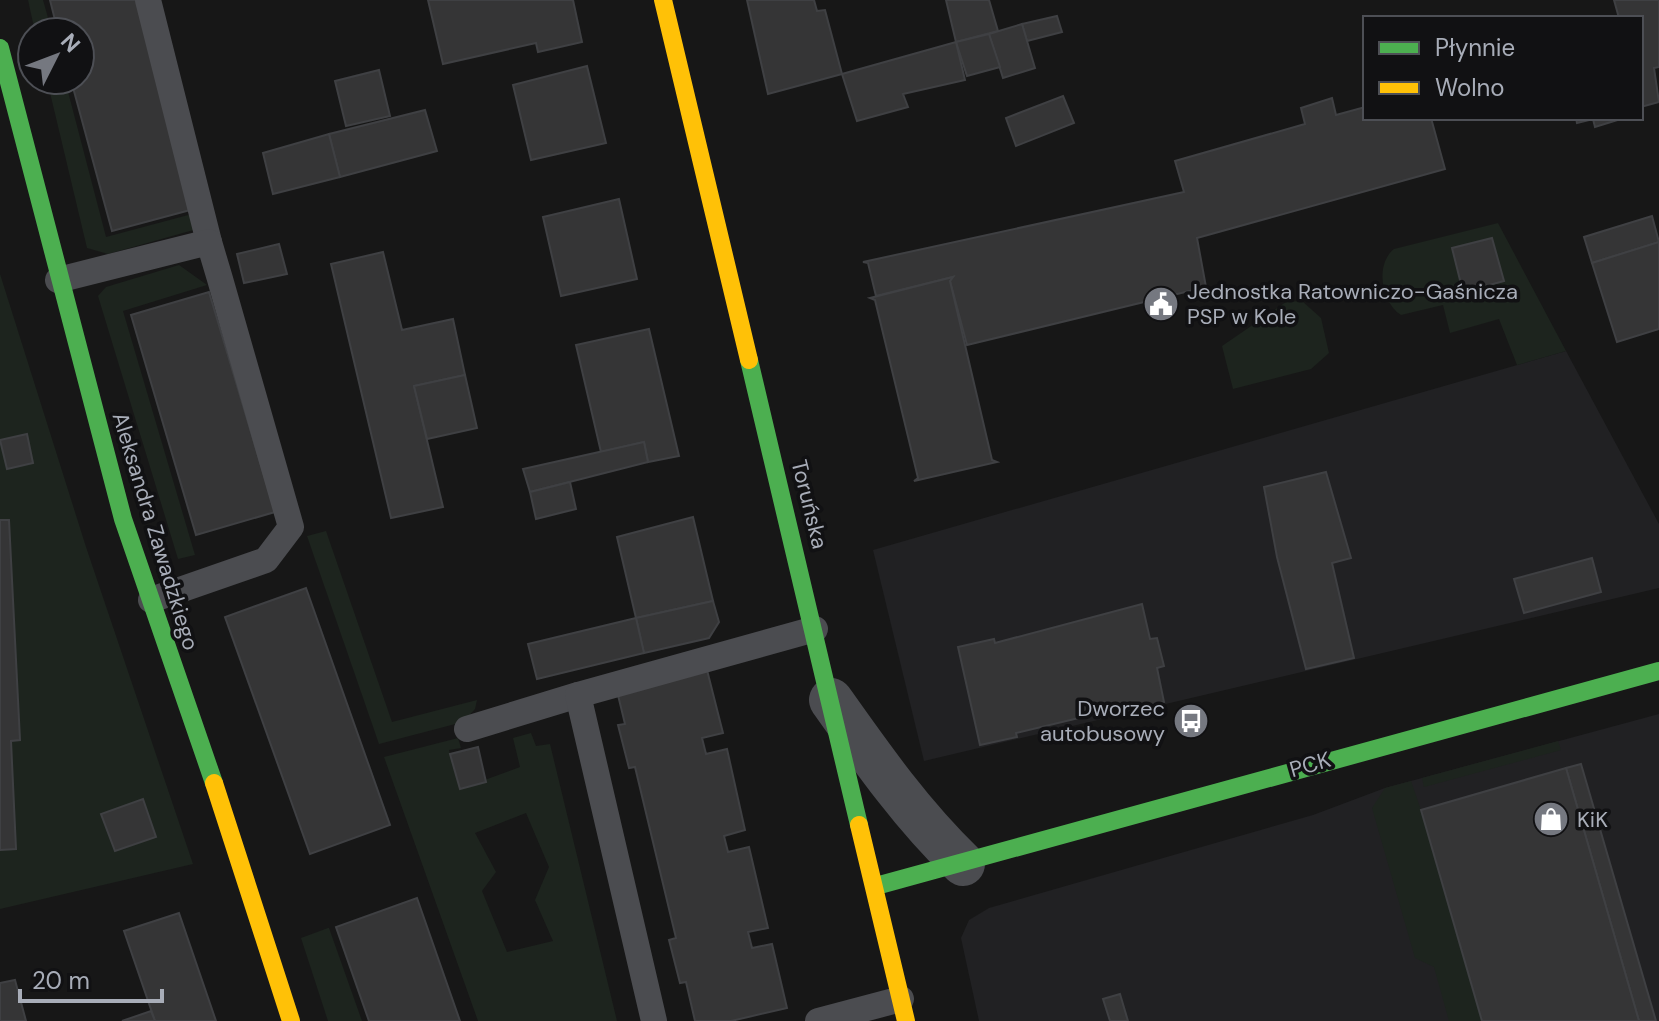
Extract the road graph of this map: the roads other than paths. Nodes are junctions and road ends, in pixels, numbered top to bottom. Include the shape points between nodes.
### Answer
1 (148, 0) edge
2 (663, 0) edge
3 (0, 48) edge
4 (209, 242) junction
5 (58, 280) junction
6 (151, 600) junction
7 (815, 629) junction
8 (1659, 671) edge
9 (578, 695) junction
10 (831, 700) junction
11 (467, 729) dead end
12 (963, 864) junction
13 (876, 886) junction
14 (904, 1010) edge
15 (291, 1021) edge
16 (654, 1021) edge
17 (818, 1021) edge

1 - 4 lane
2 - 7 street, Toruńska
3 - 5 street, Aleksandra Zawadzkiego
4 - 5 lane
4 - 6 lane via 291,527 266,560
5 - 6 street, Aleksandra Zawadzkiego via 123,519
6 - 15 street, Aleksandra Zawadzkiego
7 - 9 lane
7 - 10 street, Toruńska
8 - 12 street, PCK
9 - 11 lane
9 - 16 lane
10 - 12 street via 887,779
10 - 13 street, Toruńska
12 - 13 street, PCK
13 - 14 street, Toruńska
14 - 17 lane

